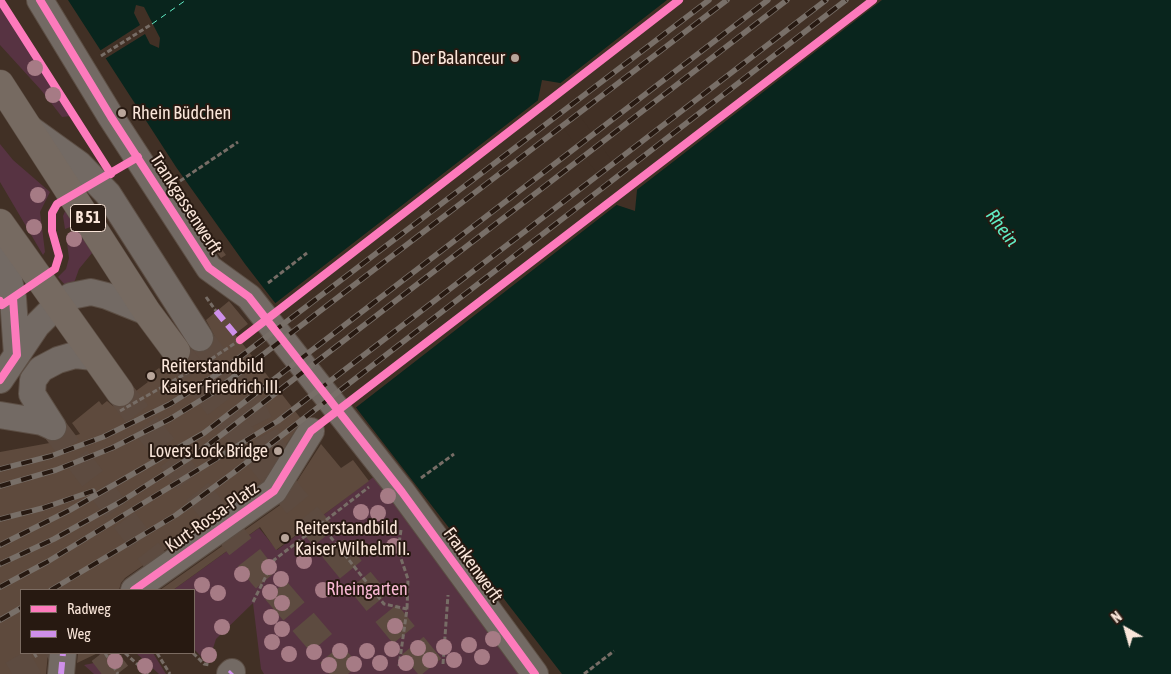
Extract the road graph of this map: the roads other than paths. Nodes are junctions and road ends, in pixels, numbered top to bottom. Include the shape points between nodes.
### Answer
1 (40, 0) edge
2 (0, 84) edge
3 (26, 126) junction
4 (0, 223) edge
5 (0, 239) edge
6 (57, 305) junction
7 (146, 312) junction
8 (200, 338) tunnel mouth
9 (176, 351) tunnel mouth
10 (17, 355) junction
11 (93, 357) junction
12 (0, 380) edge
13 (120, 401) tunnel mouth
14 (0, 414) edge
15 (311, 432) dead end
16 (399, 489) joint
17 (135, 589) edge
18 (534, 674) edge

1 - 16 street, Trankgassenwerft via 209,268 249,297
2 - 3 main road, B 51
3 - 7 main road, B 51
3 - 8 street via 80,164 98,182
4 - 6 main road
5 - 10 street via 13,298
6 - 7 street via 71,296 91,292
6 - 10 street
6 - 11 main road
7 - 9 main road, B 51
10 - 12 street
11 - 13 main road
11 - 14 street via 75,355 58,360 41,369 33,380 32,394 53,428 42,422
15 - 17 street, Kurt-Rossa-Platz via 274,491
16 - 18 street, Frankenwerft

